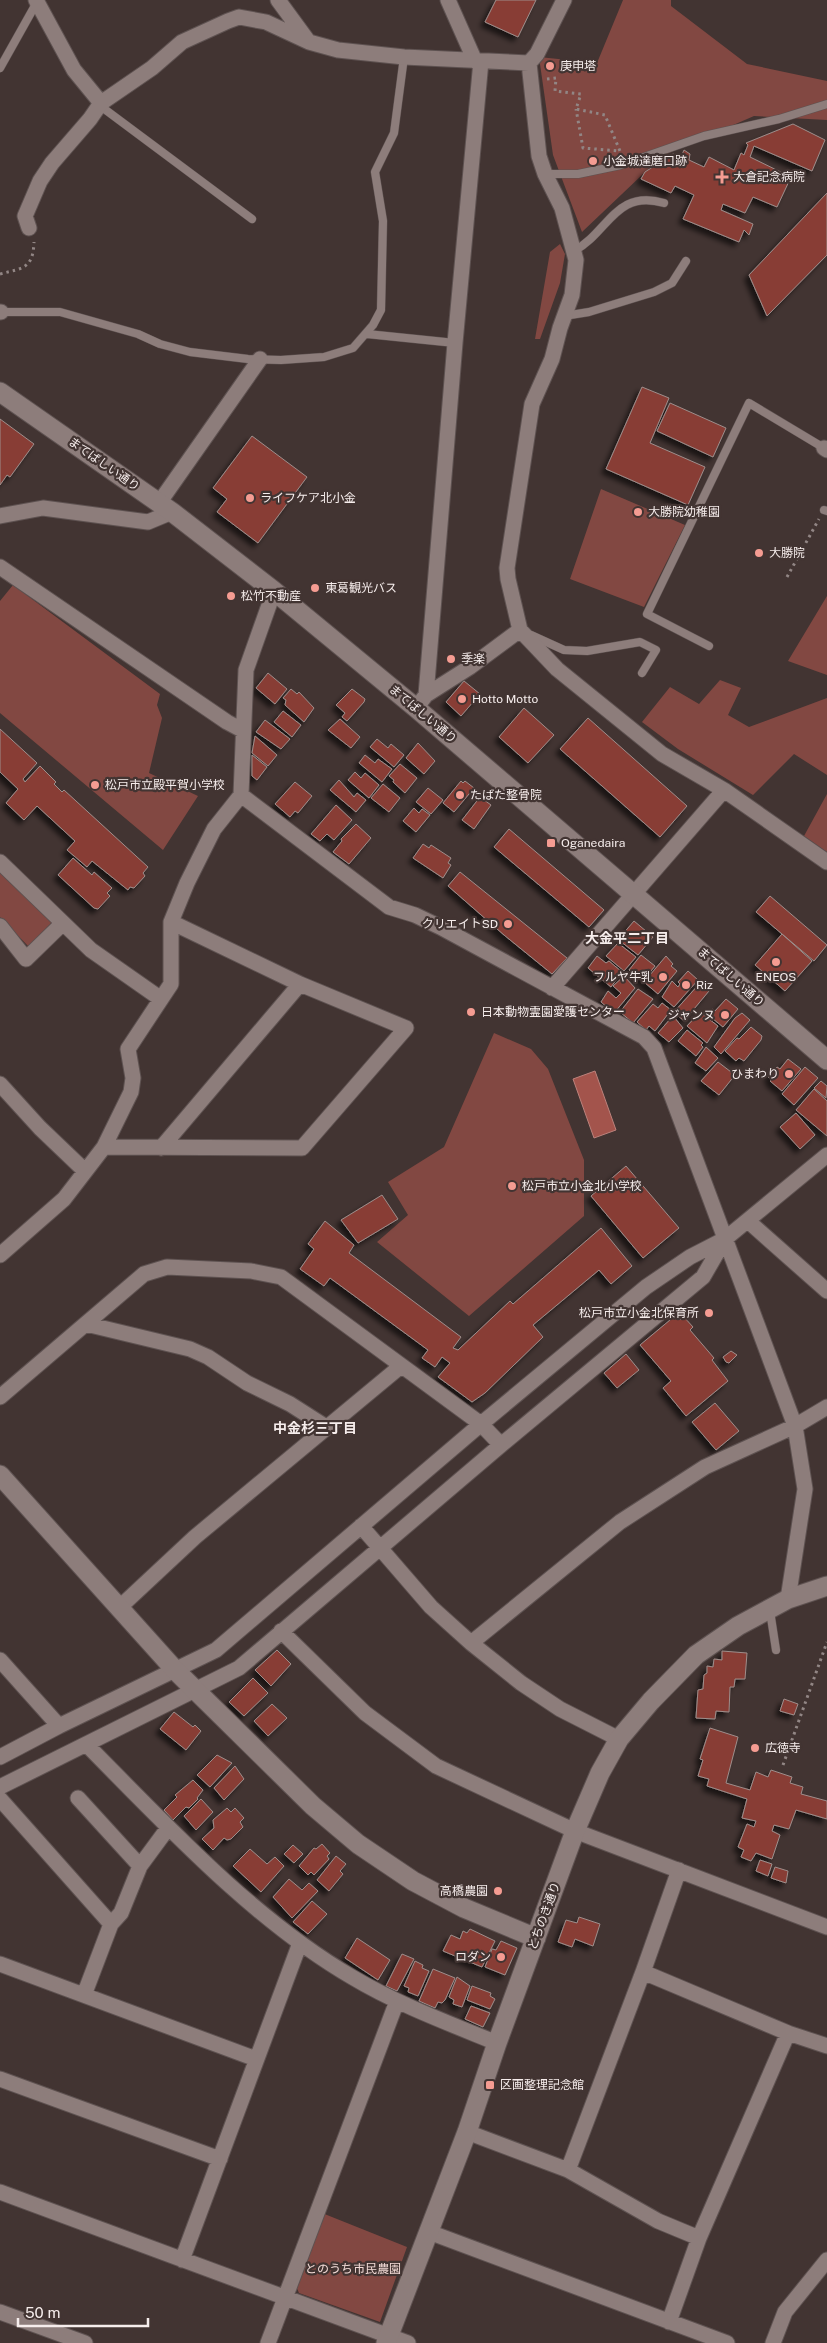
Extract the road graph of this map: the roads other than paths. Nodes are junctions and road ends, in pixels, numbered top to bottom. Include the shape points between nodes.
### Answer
1 (278, 0) edge
2 (448, 0) edge
3 (564, 0) edge
4 (37, 1) edge
5 (309, 42) junction
6 (404, 58) junction
7 (478, 61) junction
8 (529, 63) junction
9 (0, 68) edge
10 (100, 104) junction
11 (827, 104) edge
12 (545, 174) junction
13 (664, 203) dead end
14 (252, 218) dead end
15 (29, 228) road end
16 (574, 251) junction
17 (686, 261) dead end
18 (1, 312) edge
19 (564, 316) junction
20 (367, 334) junction
21 (455, 343) junction
22 (260, 359) junction
23 (0, 392) edge
24 (826, 449) edge
25 (166, 507) junction
26 (0, 516) edge
27 (0, 567) edge
28 (274, 591) junction
29 (520, 630) junction
30 (709, 646) dead end
31 (642, 673) dead end
32 (421, 702) junction
33 (242, 730) junction
34 (724, 790) junction
35 (241, 795) junction
36 (0, 862) edge
37 (827, 862) edge
38 (634, 894) junction
39 (170, 922) junction
40 (63, 924) junction
41 (0, 926) edge
42 (300, 984) junction
43 (552, 988) junction
44 (161, 999) junction
45 (827, 1060) edge
46 (0, 1084) edge
47 (104, 1147) junction
48 (161, 1148) junction
49 (827, 1155) edge
50 (85, 1171) junction
51 (748, 1221) junction
52 (725, 1240) junction
53 (0, 1255) edge
54 (827, 1291) edge
55 (86, 1324) junction
56 (401, 1366) junction
57 (0, 1397) edge
58 (827, 1407) edge
59 (481, 1424) junction
60 (795, 1426) junction
61 (326, 1427) junction
62 (501, 1445) junction
63 (0, 1475) edge
64 (361, 1526) junction
65 (380, 1548) junction
66 (827, 1586) edge
67 (788, 1599) junction
68 (120, 1607) junction
69 (770, 1609) junction
70 (281, 1631) junction
71 (471, 1644) junction
72 (776, 1650) dead end
73 (0, 1660) edge
74 (176, 1671) junction
75 (195, 1689) junction
76 (59, 1726) junction
77 (619, 1740) junction
78 (87, 1744) junction
79 (0, 1757) edge
80 (0, 1787) edge
81 (78, 1798) dead end
82 (0, 1800) edge
83 (168, 1828) junction
84 (575, 1831) junction
85 (140, 1866) junction
86 (679, 1870) junction
87 (111, 1924) junction
88 (827, 1927) edge
89 (536, 1938) junction
90 (300, 1943) junction
91 (0, 1964) edge
92 (643, 1972) junction
93 (84, 1995) junction
94 (397, 2001) junction
95 (788, 2033) junction
96 (497, 2043) junction
97 (827, 2046) edge
98 (256, 2060) junction
99 (0, 2079) edge
100 (467, 2132) junction
101 (220, 2159) junction
102 (568, 2170) junction
103 (0, 2192) edge
104 (429, 2232) junction
105 (699, 2238) junction
106 (182, 2260) junction
107 (827, 2260) edge
108 (285, 2297) junction
109 (0, 2312) edge
110 (669, 2322) junction
111 (387, 2339) edge
112 (85, 2343) edge
113 (268, 2343) edge
114 (408, 2343) edge
115 (727, 2343) edge
116 (773, 2343) edge

1 - 5 street
2 - 7 street
3 - 8 street via 537,54
4 - 9 lane
4 - 10 street via 74,70
5 - 6 street via 338,50
5 - 10 street via 266,22 234,19 182,42 152,68
6 - 7 street
6 - 20 lane via 394,133 375,172 383,221 382,301 381,310
7 - 8 street
7 - 21 street
8 - 12 street via 539,156
10 - 14 lane
10 - 15 street via 40,181 25,216
11 - 12 lane via 704,136 621,165 578,174
12 - 16 street via 562,208
13 - 16 lane via 640,199 626,204 586,244
16 - 19 street via 572,295
17 - 19 lane via 672,283 654,292 589,312
18 - 22 lane via 60,312 190,352
19 - 29 street via 552,359 532,404 507,568
20 - 21 lane
20 - 22 lane via 354,348 337,355
21 - 32 street
22 - 25 street
23 - 25 street, まてばしい通り
24 - 30 lane via 749,403 647,614
25 - 26 street via 148,522 43,508
25 - 28 street, まてばしい通り
27 - 33 street
28 - 32 street, まてばしい通り
28 - 33 street via 246,670
29 - 31 lane via 564,650 640,642 656,650
29 - 32 street
29 - 34 street via 557,669 662,754
32 - 38 street, まてばしい通り
33 - 35 street
34 - 37 street
34 - 38 street
35 - 39 street via 214,828
35 - 43 street via 389,907 440,927
36 - 40 street
38 - 43 street
38 - 45 street, まてばしい通り
39 - 42 street
39 - 44 street via 171,984
40 - 41 street via 26,959
40 - 44 street via 92,950
42 - 48 street
42 - 48 street via 406,1028 302,1148
43 - 52 street via 644,1037 654,1048
44 - 47 street via 128,1049 134,1078 131,1092
46 - 50 street
47 - 48 street
47 - 50 street
49 - 51 street
50 - 53 street via 64,1199
51 - 52 street
51 - 54 street
52 - 59 street via 690,1257 646,1287
52 - 60 street
52 - 62 street via 703,1277
55 - 56 street via 144,1274 159,1269 251,1271 282,1277
55 - 57 street
55 - 61 street via 190,1349
56 - 59 street
56 - 61 street
58 - 60 street
59 - 62 street
59 - 64 street
60 - 67 street via 805,1489
60 - 71 street via 705,1467 620,1522
61 - 68 street via 195,1537
62 - 65 street
63 - 68 street
64 - 65 street
64 - 74 street via 216,1650
65 - 70 street
65 - 71 street via 431,1607
66 - 67 street, とちのき通り
67 - 69 street, とちのき通り
68 - 74 street
69 - 72 lane
69 - 77 street, とちのき通り via 696,1655
70 - 75 street via 239,1668
70 - 84 street via 365,1713 436,1766
71 - 77 street via 560,1709
73 - 76 street
74 - 75 street
74 - 76 street
75 - 78 street
75 - 89 street via 313,1806 358,1844 464,1908
76 - 79 street
77 - 84 street, とちのき通り via 600,1773
78 - 80 street
78 - 83 street
81 - 85 street
82 - 87 street
83 - 85 street
83 - 90 street
84 - 86 street
84 - 89 street, とちのき通り
85 - 87 street via 121,1913
86 - 88 street
86 - 92 street
87 - 93 street
89 - 96 street, とちのき通り
90 - 94 street via 351,1977
90 - 98 street
91 - 93 street
92 - 95 street
92 - 102 street
93 - 98 street
94 - 96 street
94 - 108 street
95 - 97 street
95 - 105 street
96 - 100 street, とちのき通り
98 - 101 street
99 - 101 street
100 - 102 street
100 - 104 street, とちのき通り
101 - 106 street
102 - 105 street via 658,2221
103 - 106 street
104 - 110 street
104 - 111 street, とちのき通り
105 - 110 street
106 - 108 street
107 - 116 street via 785,2312
108 - 111 street
108 - 113 street
109 - 112 street
110 - 115 street
111 - 114 street

